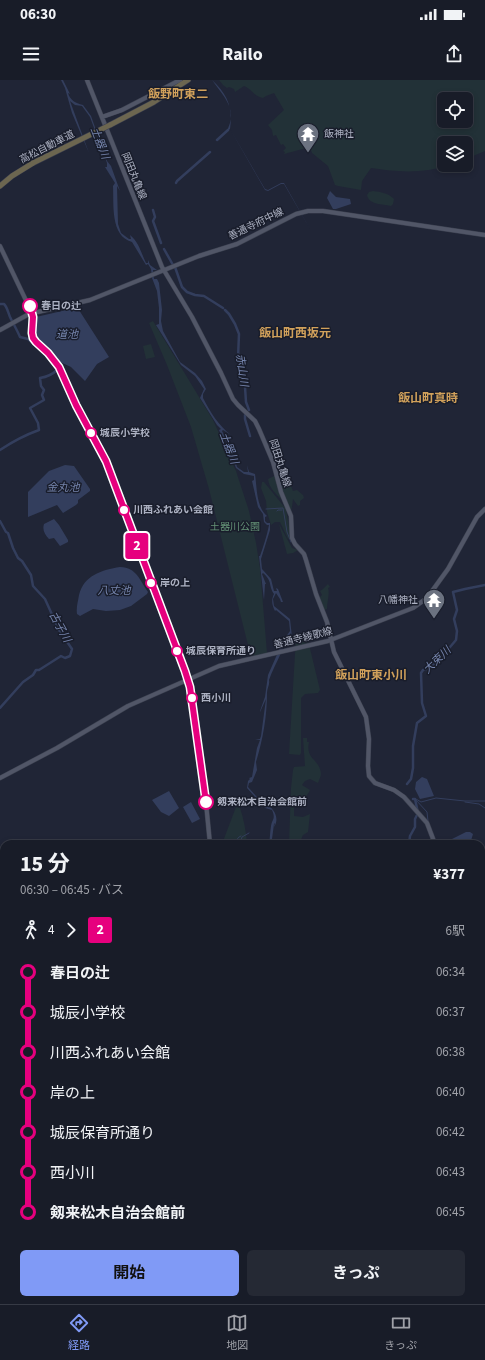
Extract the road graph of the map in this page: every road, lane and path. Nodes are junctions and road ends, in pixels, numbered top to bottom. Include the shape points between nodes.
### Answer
1 (87, 80) edge
2 (180, 80) edge
3 (184, 80) edge
4 (188, 80) edge
5 (170, 91) junction
6 (102, 117) junction
7 (0, 184) edge
8 (485, 235) edge
9 (0, 246) edge
10 (162, 271) junction
11 (32, 313) junction
12 (0, 330) edge
13 (485, 509) edge
14 (330, 640) junction
15 (188, 679) junction
16 (0, 778) edge
17 (210, 840) edge
18 (434, 840) edge

1 - 6 main road, 岡田丸亀線
2 - 6 main road via 122,110
3 - 5 highway, 高松自動車道
4 - 5 highway, 高松自動車道
5 - 7 highway, 高松自動車道 via 16,170
6 - 10 main road, 岡田丸亀線
8 - 10 main road, 善通寺府中線 via 311,210 296,214 237,244 200,255
9 - 11 main road
10 - 11 main road, 善通寺府中線 via 90,300
10 - 14 main road, 岡田丸亀線 via 192,317 233,399 260,429 290,516 292,538 304,554 328,622
11 - 12 main road, 善通寺府中線
11 - 15 main road via 33,338 59,367 106,461
13 - 14 main road, 善通寺綾歌線 via 477,517 448,569 421,603 409,611
14 - 15 main road, 善通寺綾歌線 via 224,664
14 - 18 main road, 岡田丸亀線 via 366,717 370,778 375,783 399,793 428,825
15 - 16 main road, 善通寺綾歌線 via 128,706
15 - 17 main road via 202,765

